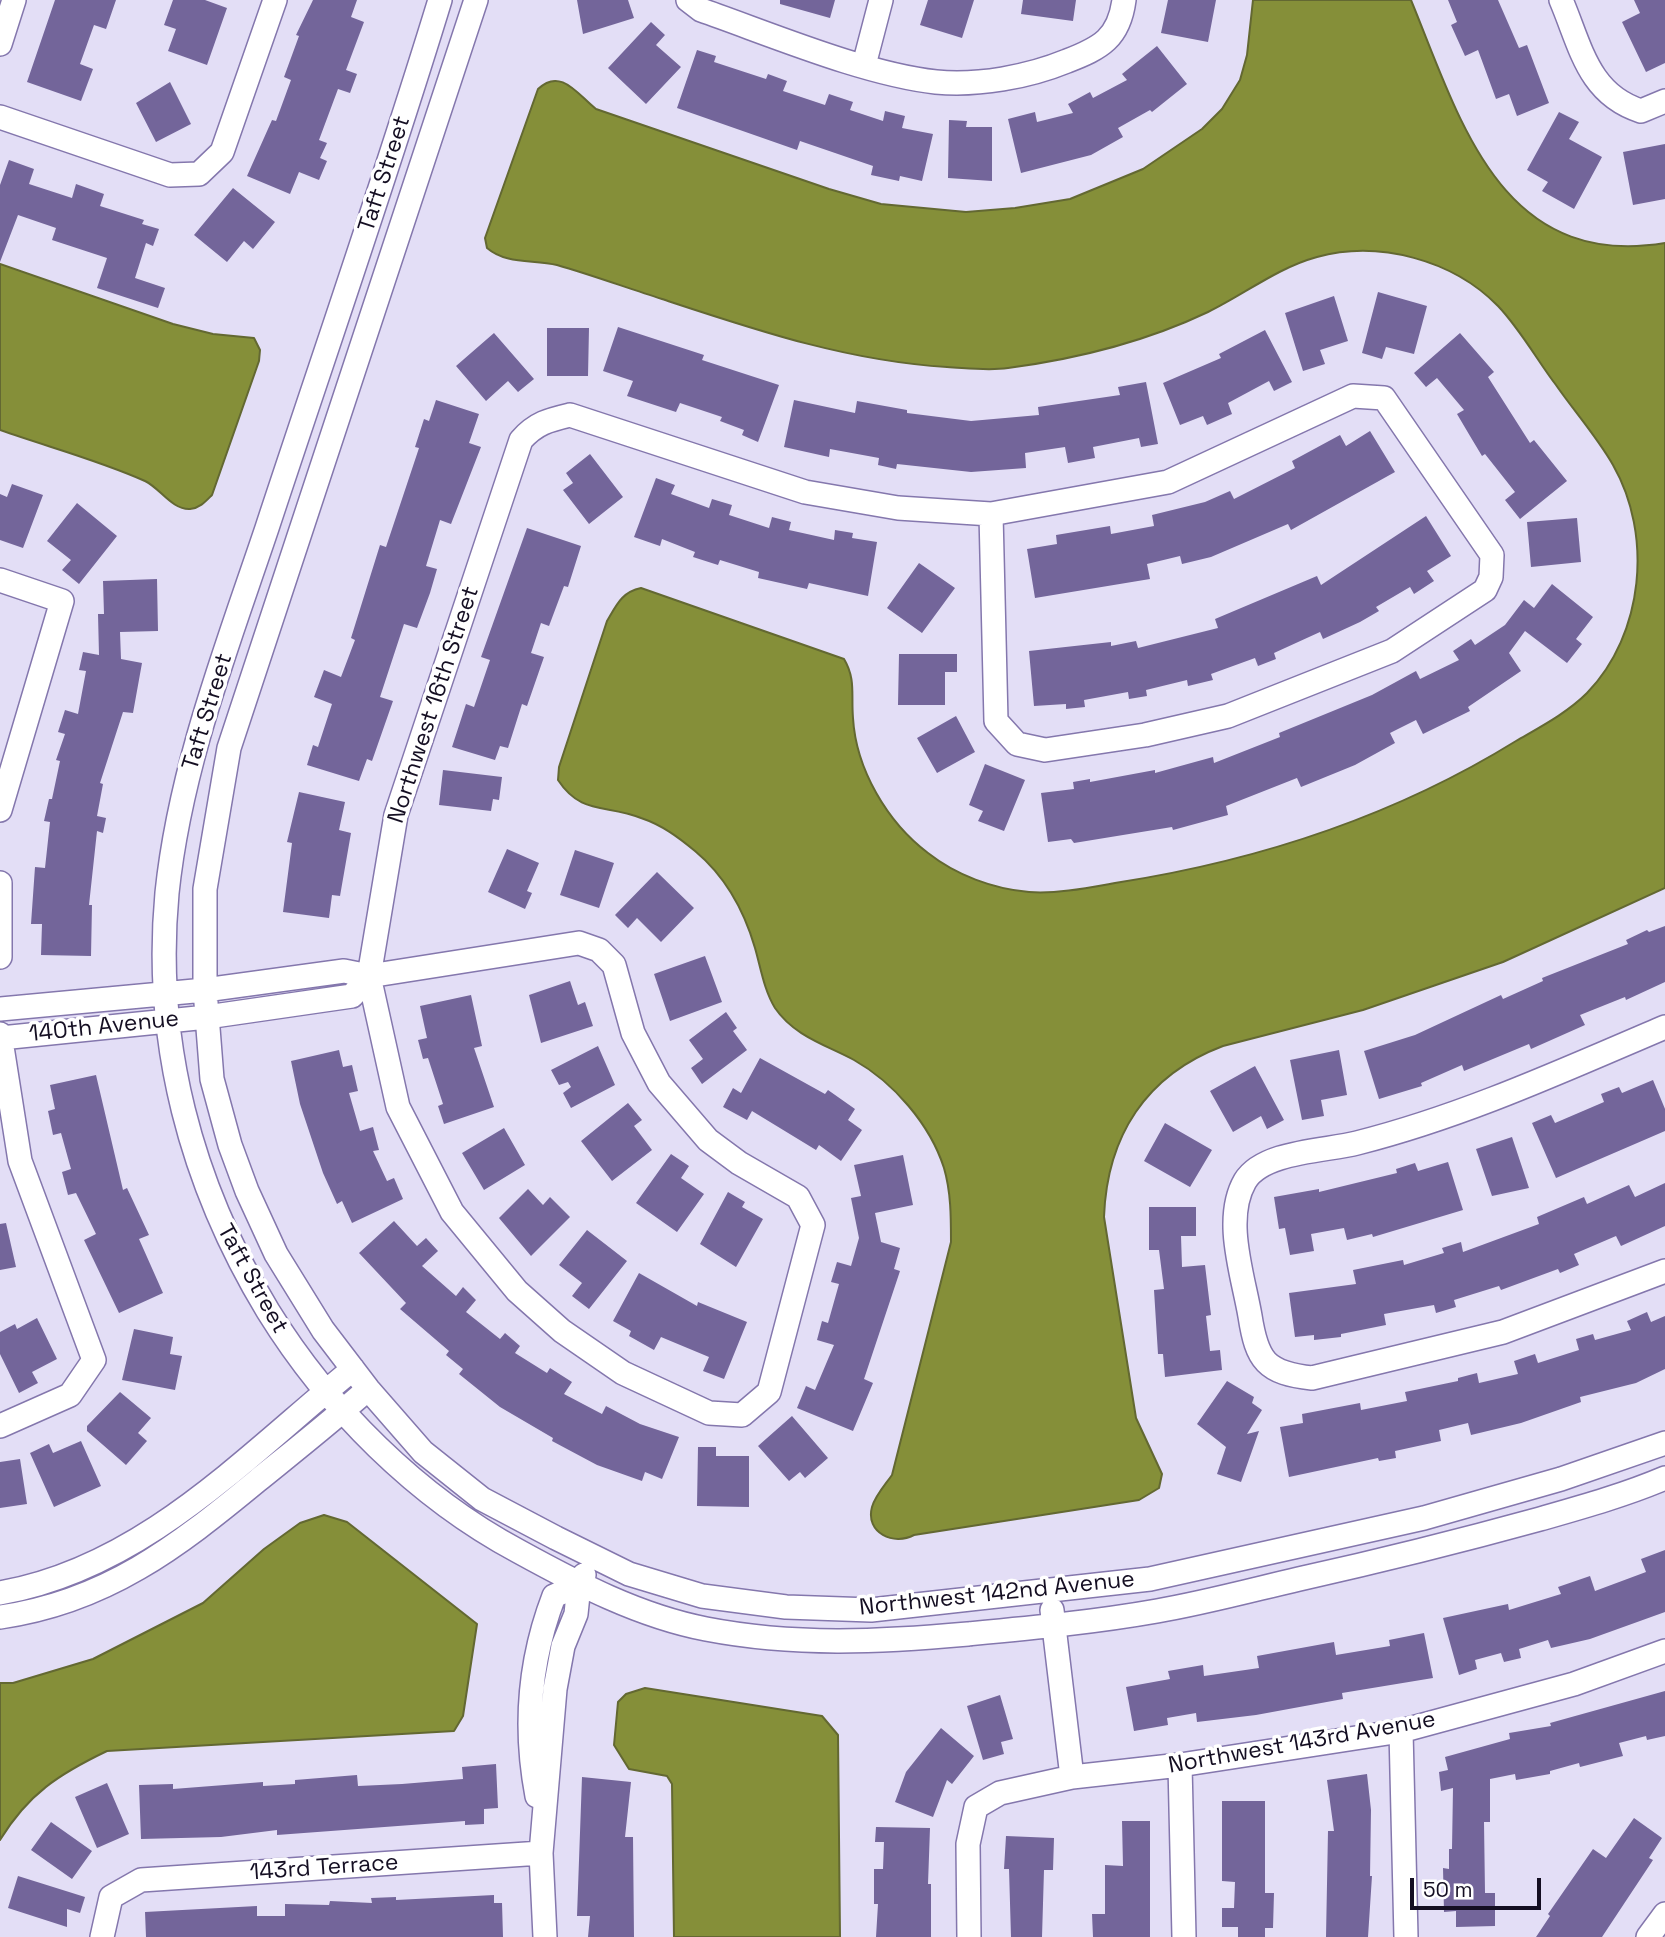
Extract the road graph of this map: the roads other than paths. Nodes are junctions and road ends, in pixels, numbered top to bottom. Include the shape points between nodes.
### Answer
1 (14, 0) edge
2 (275, 0) edge
3 (440, 0) edge
4 (476, 0) edge
5 (688, 0) edge
6 (881, 0) edge
7 (1124, 0) edge
8 (1561, 0) edge
9 (0, 44) edge
10 (864, 65) junction
11 (1665, 101) edge
12 (0, 117) edge
13 (991, 514) junction
14 (0, 580) edge
15 (0, 810) edge
16 (0, 883) edge
17 (0, 957) edge
18 (369, 976) junction
19 (205, 990) junction
20 (165, 993) junction
21 (0, 1009) edge
22 (207, 1017) junction
23 (168, 1021) junction
24 (1665, 1027) edge
25 (0, 1036) edge
26 (10, 1165) edge
27 (1665, 1271) edge
28 (353, 1370) junction
29 (368, 1389) junction
30 (327, 1391) junction
31 (343, 1411) junction
32 (742, 1415) joint
33 (0, 1426) edge
34 (1665, 1443) edge
35 (1665, 1478) edge
36 (594, 1556) junction
37 (579, 1585) junction
38 (1049, 1592) junction
39 (0, 1593) edge
40 (0, 1618) edge
41 (1053, 1624) junction
42 (1665, 1651) edge
43 (1401, 1731) junction
44 (1180, 1765) junction
45 (1072, 1777) junction
46 (541, 1853) junction
47 (1665, 1913) edge
48 (102, 1937) edge
49 (545, 1937) edge
50 (969, 1937) edge
51 (1184, 1937) edge
52 (1406, 1937) edge
53 (1648, 1937) edge

1 - 9 street
2 - 12 street via 222,152 199,174 170,175
3 - 20 street, Taft Street via 192,751 167,893
4 - 19 street, Taft Street via 229,748 205,888
5 - 10 street via 701,10
6 - 10 street
7 - 10 street via 1113,36 1055,66 979,83 934,82
8 - 11 street via 1596,82 1620,104 1641,111
13 - 13 street via 996,721 1017,744 1045,750 1145,735 1228,716 1392,652 1485,590 1491,578 1492,555 1384,398 1368,394 1353,396 1168,482
13 - 18 street, Northwest 16th Street via 898,508 805,492 570,415 544,421 522,440 396,815
14 - 15 street via 62,601
16 - 17 street
18 - 19 street, 140th Avenue via 344,971
18 - 22 street, 140th Avenue via 352,996
18 - 32 street, Northwest 16th Street via 398,1107 452,1212 517,1291 562,1331 623,1373 709,1413
18 - 32 street, 140th Avenue via 579,943 599,950 614,965 633,1033 659,1083 708,1140 798,1197 813,1225 769,1392
19 - 20 street, 140th Avenue
19 - 22 street, Taft Street
20 - 21 street, 140th Avenue
20 - 23 street, Taft Street
22 - 23 street, 140th Avenue
22 - 28 street, Taft Street via 212,1079 247,1191 276,1254
23 - 25 street, 140th Avenue
23 - 30 street, Taft Street via 175,1086 210,1200 240,1265 287,1342
24 - 27 street via 1493,1101 1357,1143 1265,1162 1245,1180 1233,1215 1255,1349 1282,1375 1312,1378 1503,1332
25 - 26 street
26 - 33 street via 94,1360 70,1395
28 - 29 street, Taft Street
28 - 30 street
29 - 31 street
29 - 36 street, Northwest 142nd Avenue via 423,1452 482,1499
30 - 31 street, Taft Street
30 - 39 street via 163,1526 83,1569
31 - 37 street, Northwest 142nd Avenue via 415,1480 477,1529
31 - 40 street via 199,1530 124,1577 48,1608
34 - 38 street, Northwest 142nd Avenue via 1600,1467 1424,1518 1150,1579
35 - 41 street, Northwest 142nd Avenue via 1429,1550 1155,1612
36 - 37 street
36 - 38 street, Northwest 142nd Avenue via 629,1574 702,1596 786,1607 871,1610
37 - 41 street, Northwest 142nd Avenue via 627,1606 702,1628 787,1640 873,1643
37 - 46 street via 554,1596 535,1661 530,1752 543,1819
38 - 41 street
41 - 45 street
42 - 43 street, Northwest 143rd Avenue via 1574,1684
43 - 44 street, Northwest 143rd Avenue
43 - 52 street
44 - 45 street, Northwest 143rd Avenue
44 - 51 street
45 - 50 street, Northwest 143rd Avenue via 1000,1793 976,1807 968,1844
46 - 48 street, 143rd Terrace via 141,1880 111,1898
46 - 49 street
47 - 53 street

